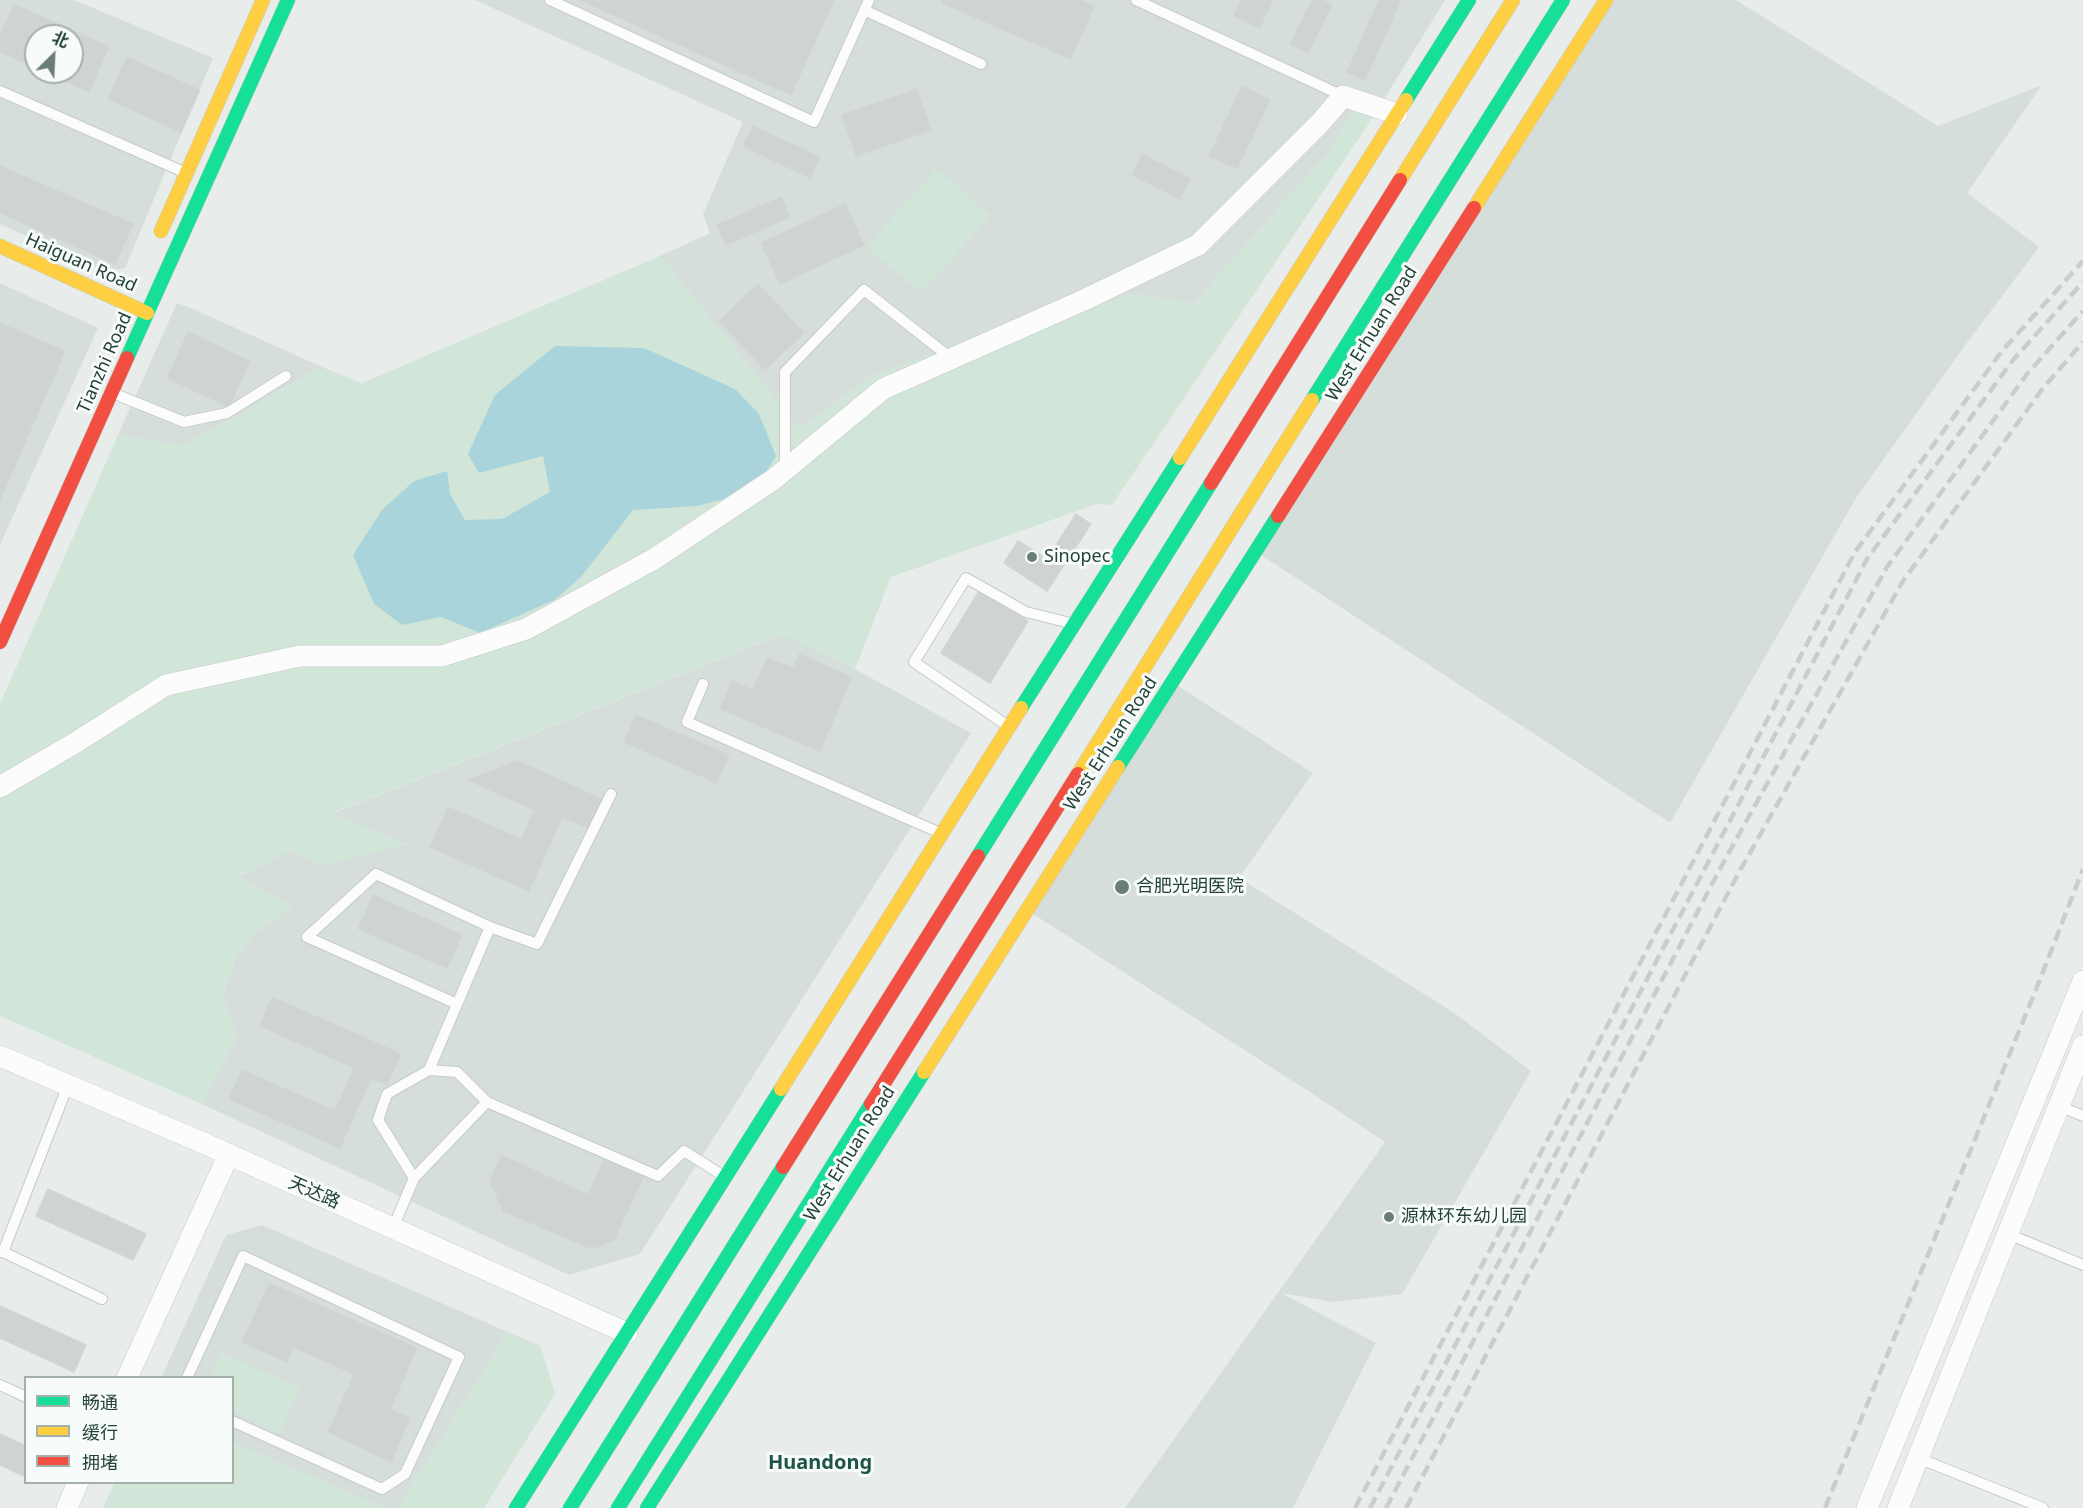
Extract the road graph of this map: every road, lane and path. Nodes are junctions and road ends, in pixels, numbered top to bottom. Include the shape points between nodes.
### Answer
1 (263, 0) edge
2 (288, 0) edge
3 (550, 0) edge
4 (1136, 0) edge
5 (1469, 0) edge
6 (1513, 0) edge
7 (1563, 0) edge
8 (1606, 0) edge
9 (867, 5) edge
10 (981, 64) dead end
11 (0, 91) edge
12 (1343, 96) junction
13 (1397, 114) junction
14 (186, 173) junction
15 (205, 183) junction
16 (158, 239) dead end
17 (0, 246) edge
18 (131, 299) junction
19 (147, 313) junction
20 (131, 325) junction
21 (952, 358) junction
22 (286, 376) dead end
23 (112, 393) junction
24 (785, 471) junction
25 (1073, 624) junction
26 (0, 642) edge
27 (703, 684) dead end
28 (1009, 726) junction
29 (0, 787) edge
30 (610, 794) dead end
31 (941, 833) junction
32 (490, 927) junction
33 (2083, 981) edge
34 (457, 1004) junction
35 (2083, 1046) edge
36 (0, 1056) edge
37 (429, 1071) junction
38 (68, 1085) junction
39 (487, 1102) junction
40 (2059, 1106) junction
41 (2083, 1116) edge
42 (229, 1154) junction
43 (725, 1177) junction
44 (414, 1178) junction
45 (393, 1228) junction
46 (2008, 1234) junction
47 (1, 1252) edge
48 (2083, 1265) edge
49 (102, 1299) dead end
50 (627, 1333) junction
51 (130, 1376) edge
52 (186, 1376) edge
53 (0, 1385) edge
54 (24, 1396) edge
55 (234, 1422) edge
56 (1918, 1458) junction
57 (77, 1484) edge
58 (67, 1508) edge
59 (516, 1508) edge
60 (570, 1508) edge
61 (618, 1508) edge
62 (647, 1508) edge
63 (1867, 1508) edge
64 (1898, 1508) edge
65 (2043, 1508) edge

1 - 14 main road
2 - 15 main road, Tianzhi Road
3 - 9 lane via 813,122
4 - 12 lane
5 - 13 main road
6 - 60 main road
7 - 61 main road, West Erhuan Road
8 - 62 main road, West Erhuan Road
9 - 10 lane
11 - 14 lane
12 - 13 street
12 - 21 street via 1198,245
13 - 25 main road
14 - 15 lane
14 - 16 main road
15 - 19 main road, Tianzhi Road
17 - 18 main road, Haiguan Road
18 - 19 main road, Haiguan Road
18 - 20 main road, Tianzhi Road
19 - 20 main road, Tianzhi Road
20 - 23 main road, Tianzhi Road
21 - 24 street via 884,389
21 - 24 lane via 864,290 784,372
22 - 23 lane via 227,413 184,422
23 - 26 main road, Tianzhi Road
24 - 29 street via 654,560 526,629 442,656 300,656 166,685
25 - 28 main road
25 - 28 lane via 1026,612 966,578 914,662
27 - 31 lane via 687,722
28 - 31 main road
30 - 32 lane via 537,944
31 - 43 main road
32 - 34 lane
32 - 34 lane via 375,874 307,937
33 - 63 street
34 - 37 lane
35 - 40 street
36 - 38 street, 天达路
37 - 39 lane via 458,1072
37 - 44 lane via 387,1094 378,1120
38 - 42 street, 天达路
38 - 47 lane
39 - 43 lane via 658,1176 684,1151
39 - 44 lane
40 - 41 lane
40 - 46 street
42 - 45 street, 天达路
42 - 51 street
43 - 50 main road
44 - 45 lane
45 - 50 street, 天达路
46 - 48 lane
46 - 56 street
47 - 49 lane
50 - 59 main road
52 - 55 lane via 243,1256 459,1357 405,1474 382,1489
53 - 54 lane
56 - 64 street
56 - 65 lane
57 - 58 street

